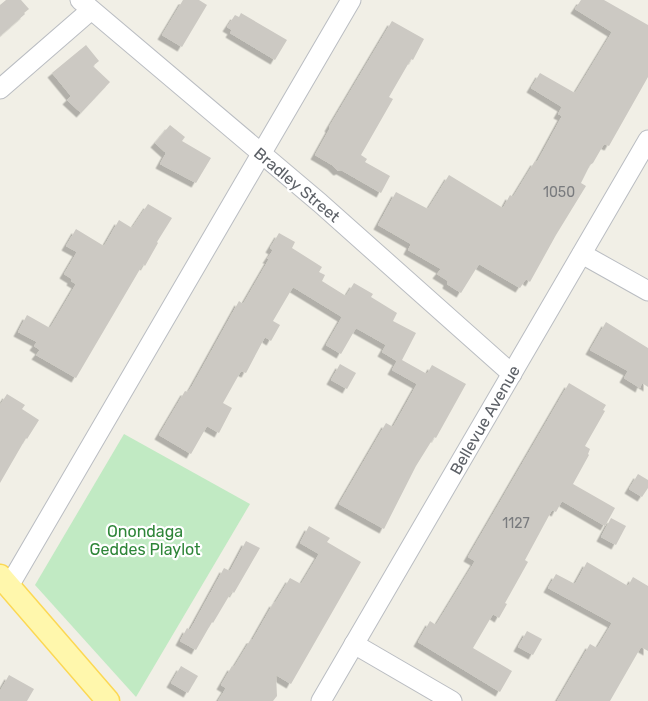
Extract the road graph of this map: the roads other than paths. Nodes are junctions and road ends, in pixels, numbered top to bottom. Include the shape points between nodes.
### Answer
1 (351, 0) edge
2 (86, 5) edge
3 (0, 89) edge
4 (648, 140) edge
5 (261, 155) junction
6 (582, 254) junction
7 (648, 291) edge
8 (512, 374) junction
9 (3, 588) edge
10 (354, 644) junction
11 (108, 701) edge
12 (321, 701) edge
13 (452, 701) edge

1 - 5 street
2 - 3 street
2 - 5 street, Bradley Street
4 - 6 street, Bellevue Avenue
5 - 8 street, Bradley Street
5 - 9 street
6 - 7 street
6 - 8 street, Bellevue Avenue
8 - 10 street, Bellevue Avenue
9 - 11 main road
10 - 12 street, Bellevue Avenue
10 - 13 street

